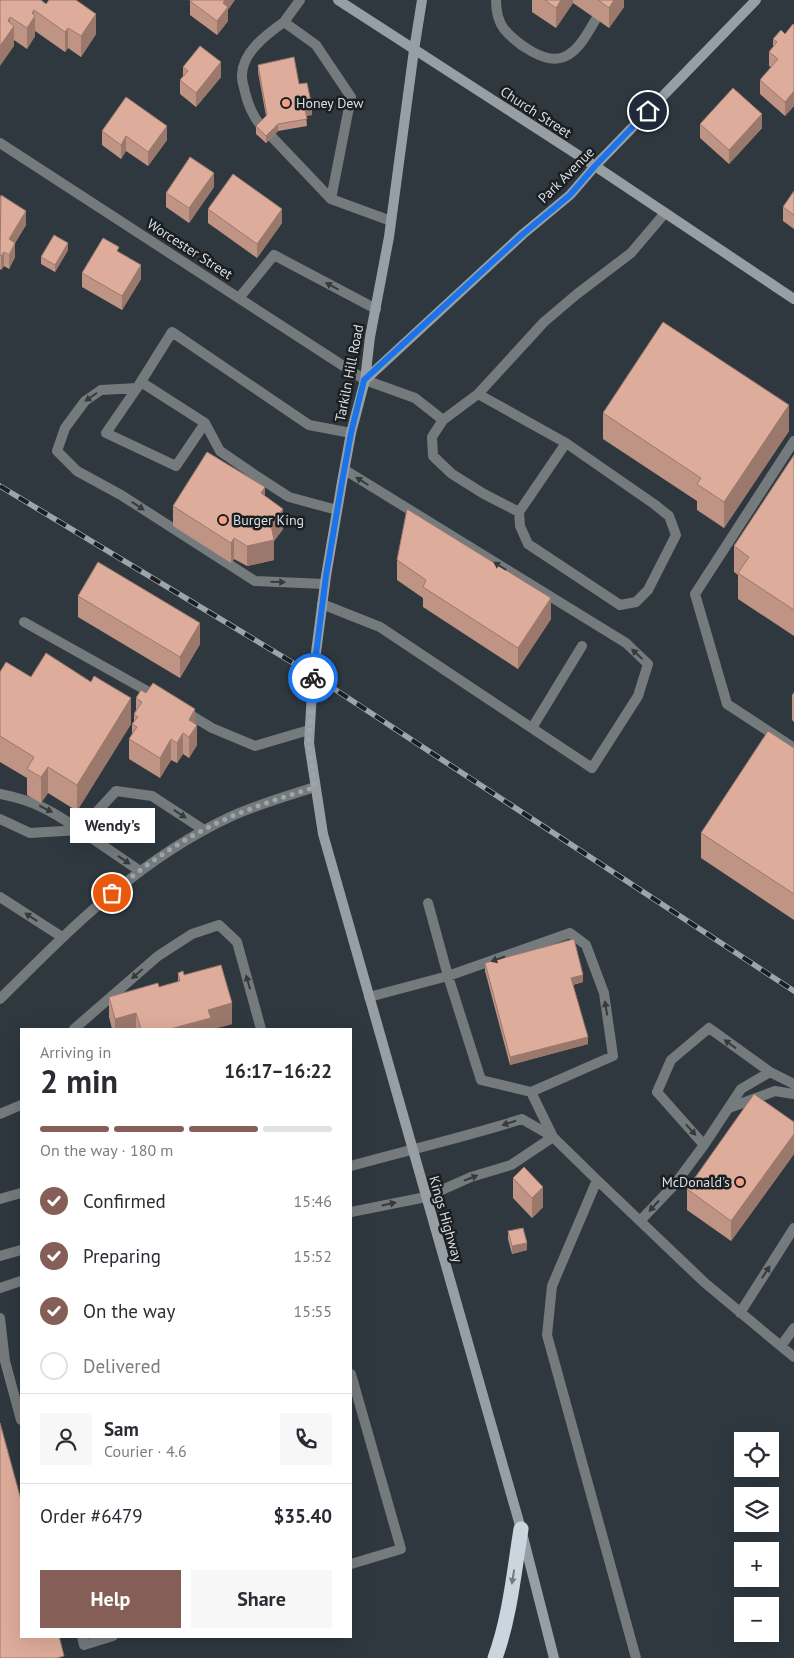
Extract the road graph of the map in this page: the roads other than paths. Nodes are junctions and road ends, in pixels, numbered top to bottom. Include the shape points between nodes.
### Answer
1 (300, 0) edge
2 (338, 0) edge
3 (422, 0) edge
4 (496, 0) edge
5 (756, 0) edge
6 (596, 19) edge
7 (284, 22) junction
8 (414, 50) junction
9 (262, 127) edge
10 (272, 137) edge
11 (0, 143) edge
12 (595, 166) junction
13 (331, 199) junction
14 (665, 213) junction
15 (391, 222) junction
16 (239, 298) junction
17 (794, 298) edge
18 (376, 309) junction
19 (364, 380) junction
20 (139, 385) junction
21 (478, 394) junction
22 (443, 420) junction
23 (205, 423) junction
24 (351, 433) junction
25 (794, 441) edge
26 (566, 443) junction
27 (344, 470) junction
28 (338, 510) junction
29 (519, 512) junction
30 (325, 584) junction
31 (322, 604) junction
32 (24, 622) dead end
33 (582, 646) dead end
34 (532, 728) junction
35 (310, 730) junction
36 (794, 748) edge
37 (315, 787) junction
38 (0, 794) edge
39 (0, 819) edge
40 (80, 830) junction
41 (204, 830) junction
42 (140, 871) junction
43 (0, 897) edge
44 (428, 903) dead end
45 (62, 937) junction
46 (448, 976) junction
47 (369, 998) junction
48 (0, 999) edge
49 (75, 1028) edge
50 (261, 1028) edge
51 (770, 1072) junction
52 (794, 1084) edge
53 (531, 1092) junction
54 (794, 1094) edge
55 (20, 1105) edge
56 (728, 1109) junction
57 (0, 1114) edge
58 (552, 1137) junction
59 (704, 1145) junction
60 (412, 1148) junction
61 (352, 1166) edge
62 (597, 1180) junction
63 (20, 1193) edge
64 (426, 1197) junction
65 (0, 1199) edge
66 (352, 1212) edge
67 (640, 1221) junction
68 (794, 1228) edge
69 (20, 1250) edge
70 (0, 1256) edge
71 (20, 1281) edge
72 (0, 1288) edge
73 (740, 1313) junction
74 (0, 1318) edge
75 (794, 1328) edge
76 (781, 1346) junction
77 (794, 1357) edge
78 (352, 1378) edge
79 (20, 1416) edge
80 (521, 1529) junction
81 (352, 1564) edge
82 (82, 1638) edge
83 (107, 1638) edge
84 (495, 1658) edge
85 (554, 1658) edge
86 (636, 1658) edge

1 - 7 street
2 - 8 main road, Church Street
3 - 8 main road, Tarkiln Hill Road
4 - 6 street via 496,12 504,28 530,52 547,58 564,58 576,49
5 - 12 main road, Park Avenue
7 - 9 street via 263,37 246,61 242,76 249,104
7 - 13 street via 316,45 351,97
8 - 12 main road, Church Street
8 - 15 main road, Tarkiln Hill Road
10 - 13 street
11 - 16 street, Worcester Street
12 - 14 main road, Church Street
12 - 19 main road, Park Avenue via 570,195
13 - 15 street
14 - 17 main road, Church Street
14 - 21 street via 631,253 544,322
15 - 18 main road, Tarkiln Hill Road
18 -> 16 street via 274,255
16 - 19 street, Worcester Street
18 - 19 main road, Tarkiln Hill Road
19 - 22 street, Worcester Street via 415,398
19 - 24 main road, Tarkiln Hill Road
20 - 23 street
20 - 23 street via 106,433 176,466
20 - 24 street via 172,332 310,424
20 -> 30 street via 101,390 85,401 65,428 58,450 77,471 255,581
21 - 22 street
21 - 26 street
22 - 29 street via 432,437 433,456 452,474
23 - 28 street via 220,451 258,477 289,497
24 - 27 main road, Tarkiln Hill Road
25 - 36 street via 695,594 726,704
26 - 29 street
26 - 29 street via 669,516 676,535 648,590 636,602 620,604 528,544 520,526
27 - 28 main road, Tarkiln Hill Road
34 -> 27 street via 592,768 638,696 648,664 626,643
28 - 30 main road, Tarkiln Hill Road
30 - 31 main road, Tarkiln Hill Road
31 - 34 street via 380,627
31 - 35 main road, Tarkiln Hill Road
32 - 35 street via 212,728 255,746
33 - 34 street
35 - 37 main road, Tarkiln Hill Road
37 - 41 street via 259,805
37 - 47 main road, Kings Highway via 323,834
38 -> 40 street via 24,799 50,810
39 - 40 street via 30,834
40 -> 41 street via 116,790 152,796
40 -> 42 street
41 - 42 street
42 - 45 street
45 -> 43 street
44 - 46 street
45 - 48 street
46 - 47 street
46 - 53 street via 482,1080
53 -> 46 street via 613,1056 604,993 586,944 570,933
47 - 60 main road, Kings Highway
50 -> 49 street via 237,942 219,925 192,934 158,956
51 - 52 street
51 - 56 street via 741,1089
51 -> 59 street via 709,1028 671,1060 657,1092
53 - 58 street
54 - 56 street via 775,1091
55 - 57 street
56 - 59 street
58 -> 60 street via 522,1119
58 - 62 street
64 -> 58 street via 510,1165
59 -> 67 street via 675,1184
60 - 61 street
60 - 64 main road, Kings Highway
62 - 67 street
62 - 86 street via 552,1286 547,1335
63 - 65 street
66 -> 64 street
64 - 80 main road, Kings Highway
67 - 73 street
73 -> 68 street
69 - 70 street
71 - 72 street
73 - 76 street
74 - 79 street via 5,1361
75 - 76 street
76 - 77 street
78 - 81 street via 401,1549
80 -> 84 highway via 508,1608
80 - 85 main road, Kings Highway
82 - 83 street via 84,1645

